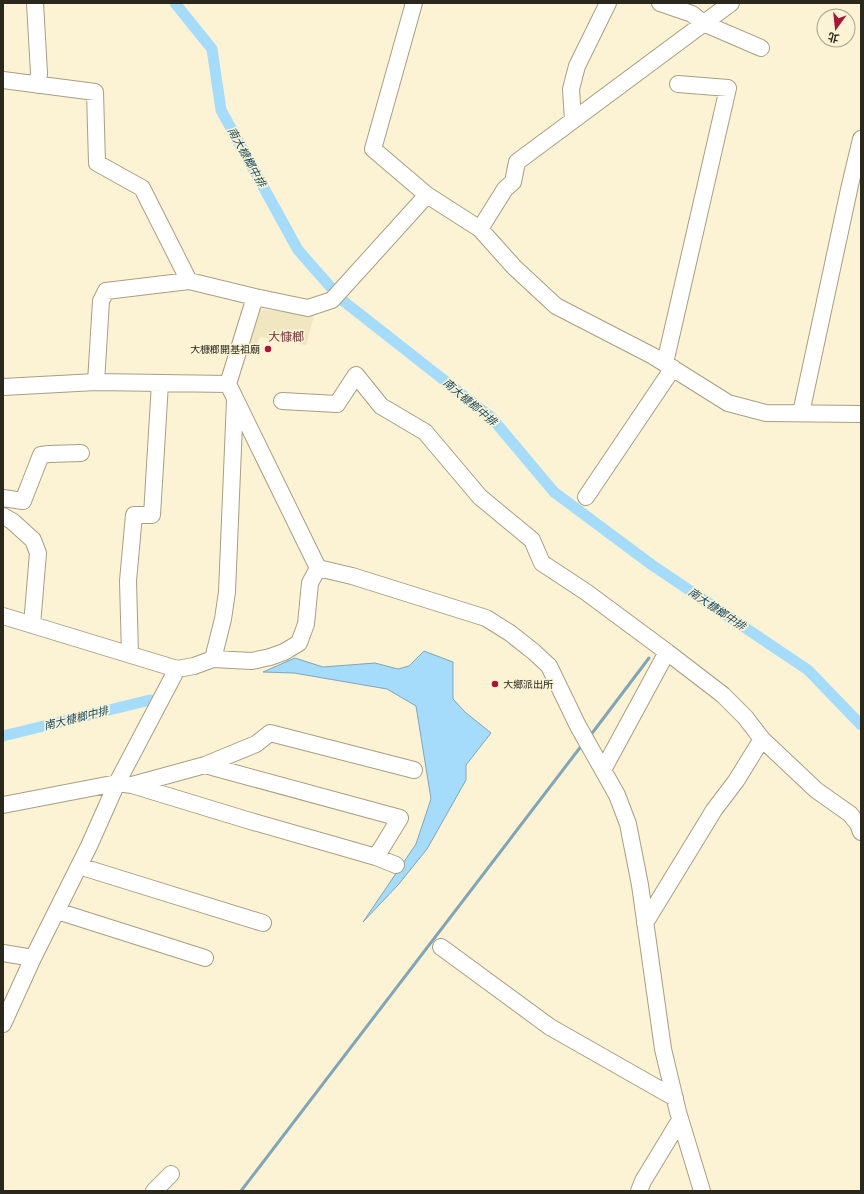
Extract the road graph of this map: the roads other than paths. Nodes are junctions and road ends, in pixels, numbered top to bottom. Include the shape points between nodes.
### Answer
1 (35, 3) edge
2 (414, 3) edge
3 (608, 3) edge
4 (660, 3) edge
5 (731, 3) edge
6 (703, 23) junction
7 (761, 48) dead end
8 (3, 80) edge
9 (678, 84) dead end
10 (38, 86) junction
11 (573, 120) junction
12 (861, 139) edge
13 (855, 187) edge
14 (427, 196) junction
15 (480, 229) junction
16 (189, 281) junction
17 (255, 297) junction
18 (669, 366) junction
19 (96, 382) junction
20 (160, 383) junction
21 (3, 387) edge
22 (231, 391) junction
23 (282, 400) dead end
24 (801, 413) junction
25 (861, 414) edge
26 (81, 453) dead end
27 (586, 497) dead end
28 (3, 498) edge
29 (3, 516) edge
30 (318, 568) junction
31 (3, 616) edge
32 (32, 625) junction
33 (667, 652) junction
34 (130, 654) junction
35 (213, 659) junction
36 (178, 668) junction
37 (762, 739) junction
38 (205, 765) junction
39 (414, 770) dead end
40 (603, 770) junction
41 (125, 784) junction
42 (3, 805) edge
43 (860, 826) edge
44 (376, 857) junction
45 (396, 865) dead end
46 (79, 866) junction
47 (57, 911) junction
48 (263, 923) dead end
49 (645, 923) junction
50 (441, 946) dead end
51 (3, 953) edge
52 (33, 958) junction
53 (205, 958) dead end
54 (3, 1024) edge
55 (675, 1098) junction
56 (680, 1120) junction
57 (171, 1174) dead end
58 (154, 1191) edge
59 (639, 1191) edge
60 (702, 1191) edge

1 - 10 street
2 - 14 street via 373,149
3 - 11 street via 577,66 571,89
4 - 6 street via 692,14
5 - 6 street
6 - 7 street
6 - 11 street
8 - 10 street
9 - 18 street via 728,88
10 - 16 street via 95,92 97,163 142,188
11 - 15 street via 517,162 512,182
12 - 13 street
13 - 24 street
14 - 15 street
14 - 17 street via 332,300 308,308
15 - 18 street via 514,267 556,306
16 - 17 street
16 - 19 street via 106,291 101,301
17 - 22 street
18 - 24 street via 728,403 766,413
18 - 27 street
19 - 20 street
19 - 21 street
20 - 22 street
20 - 34 street via 152,516 134,515 128,581
22 - 30 street
22 - 35 street via 227,592
23 - 33 street via 337,404 356,375 381,406 425,432 480,497 532,540 542,563
24 - 25 street
26 - 28 street via 41,455 23,501
29 - 32 street via 33,540 38,553
30 - 35 street via 310,584 306,624 299,642 284,652 252,661
30 - 40 street via 352,576 486,618 510,633 549,666
31 - 32 street
32 - 34 street
33 - 37 street via 723,695 745,716
33 - 40 street
34 - 36 street
35 - 36 street via 194,666
36 - 41 street
37 - 43 street via 816,790 850,814
37 - 49 street via 714,810
38 - 39 street via 256,744 270,733
38 - 41 street
38 - 44 street via 400,818
40 - 49 street via 617,795 628,824
41 - 42 street
41 - 44 street
41 - 46 street
44 - 45 street
46 - 47 street
46 - 48 street
47 - 52 street
47 - 53 street
49 - 55 street via 664,1049
50 - 55 street via 550,1027
51 - 52 street
52 - 54 street
55 - 56 street
56 - 59 street
56 - 60 street
57 - 58 street

